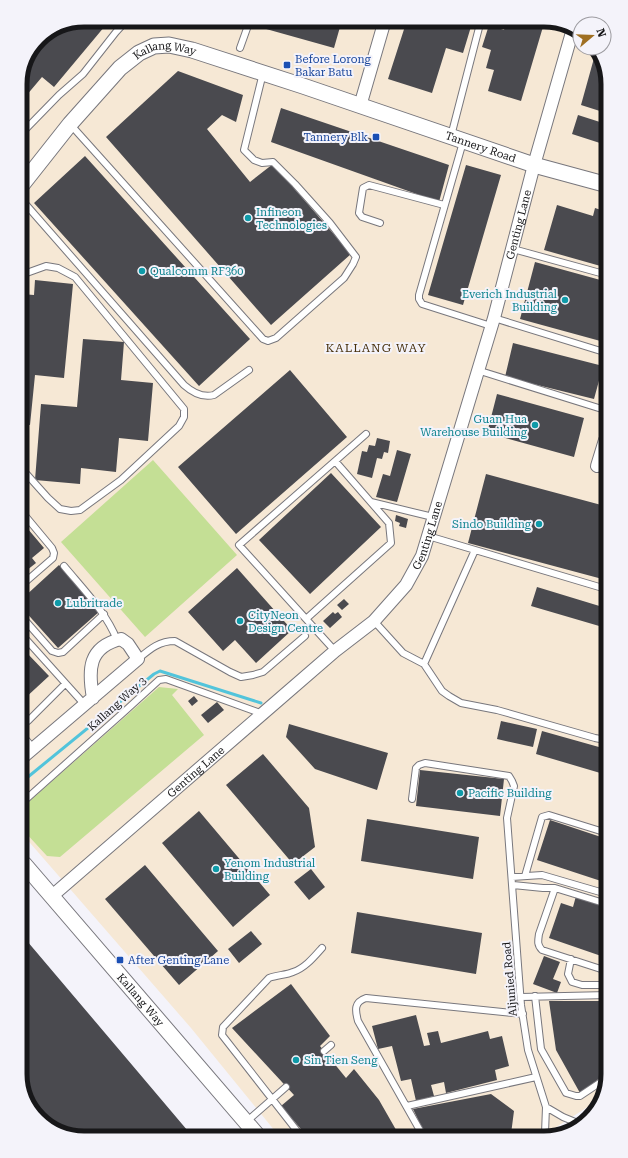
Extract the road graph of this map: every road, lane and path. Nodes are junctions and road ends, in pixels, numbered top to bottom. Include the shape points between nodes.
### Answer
1 (120, 27) edge
2 (248, 27) edge
3 (382, 27) edge
4 (480, 27) edge
5 (571, 34) edge
6 (240, 48) dead end
7 (263, 73) junction
8 (360, 106) junction
9 (70, 124) junction
10 (27, 128) edge
11 (457, 139) junction
12 (534, 165) junction
13 (27, 178) edge
14 (601, 183) edge
15 (444, 205) junction
16 (27, 206) edge
17 (380, 223) dead end
18 (513, 249) junction
19 (27, 273) edge
20 (601, 273) edge
21 (492, 322) junction
22 (601, 351) edge
23 (249, 370) dead end
24 (477, 370) junction
25 (601, 409) edge
26 (366, 434) dead end
27 (601, 453) edge
28 (335, 461) junction
29 (597, 466) dead end
30 (27, 475) edge
31 (371, 502) junction
32 (433, 517) junction
33 (27, 518) edge
34 (428, 536) junction
35 (475, 550) junction
36 (64, 566) dead end
37 (27, 580) edge
38 (601, 588) edge
39 (104, 614) junction
40 (306, 619) junction
41 (374, 621) junction
42 (27, 623) edge
43 (305, 636) dead end
44 (117, 640) junction
45 (27, 641) edge
46 (335, 651) junction
47 (138, 659) junction
48 (424, 664) junction
49 (65, 684) junction
50 (89, 702) junction
51 (263, 714) junction
52 (28, 721) dead end
53 (601, 739) edge
54 (27, 741) edge
55 (33, 748) junction
56 (27, 753) edge
57 (27, 798) edge
58 (412, 799) dead end
59 (601, 831) edge
60 (27, 867) edge
61 (525, 876) junction
62 (512, 878) junction
63 (513, 885) junction
64 (555, 888) junction
65 (601, 892) edge
66 (52, 896) junction
67 (601, 902) edge
68 (322, 948) dead end
69 (571, 959) junction
70 (601, 969) edge
71 (601, 985) edge
72 (601, 995) edge
73 (535, 996) junction
74 (521, 997) junction
75 (523, 1014) junction
76 (331, 1045) dead end
77 (324, 1051) dead end
78 (536, 1078) junction
79 (601, 1082) edge
80 (286, 1087) dead end
81 (273, 1100) junction
82 (407, 1106) junction
83 (546, 1107) junction
84 (246, 1122) junction
85 (574, 1122) edge
86 (254, 1131) edge
87 (297, 1131) edge
88 (420, 1131) edge
89 (545, 1131) edge

1 - 10 lane via 83,74
2 - 6 lane
3 - 8 street
4 - 11 lane
5 - 12 street, Genting Lane
7 - 8 street, Kallang Way
7 - 9 street, Kallang Way via 192,50 169,45 154,46 120,68
7 - 9 lane via 244,150 254,160 262,163 274,162 356,257 344,278 276,338 268,341 263,339
8 - 11 street, Tannery Road
9 - 13 street, Kallang Way
11 - 12 street, Tannery Road
11 - 15 lane
12 - 14 street, Tannery Road
12 - 18 street, Genting Lane
15 - 17 lane via 369,185 363,188 359,213 362,217
15 - 21 lane via 419,299 422,304
16 - 23 lane via 192,392 214,395
18 - 20 lane
18 - 21 street, Genting Lane
19 - 30 lane via 46,266 58,268 75,277 184,409 184,418 179,426 121,480 80,510 60,509
21 - 22 lane
21 - 24 street, Genting Lane
24 - 25 lane
24 - 32 street, Genting Lane
26 - 28 lane
27 - 29 street
28 - 31 lane
28 - 40 lane via 239,545
31 - 32 lane
31 - 40 lane via 389,523 391,544
32 - 34 street, Genting Lane
33 - 37 lane via 54,553 53,558
34 - 35 lane
34 - 41 street, Genting Lane via 422,556 406,585
35 - 38 lane
35 - 48 lane
36 - 39 lane
39 - 42 lane via 63,652 58,653 52,651
39 - 44 lane
40 - 46 lane
41 - 46 street, Genting Lane
41 - 48 lane via 403,653
43 - 47 lane via 262,672 253,676 241,677 175,641 157,645
44 - 47 street via 121,639 128,644
44 - 50 street via 98,651 92,662
45 - 49 lane
46 - 51 street, Genting Lane
47 - 50 street
48 - 53 lane via 442,691 462,703
49 - 50 lane
49 - 52 lane
50 - 55 street
51 - 57 lane, Kallang Way 3 via 166,679 159,680
51 - 66 street, Genting Lane
54 - 55 lane
55 - 56 street
58 - 62 lane, Aljunied Road via 416,768 419,764 509,776 514,786 507,818
59 - 61 lane via 549,815 542,817
60 - 66 street, Kallang Way
61 - 62 lane
61 - 65 lane via 542,875
62 - 63 lane, Aljunied Road
63 - 64 lane
63 - 74 lane, Aljunied Road
64 - 67 lane
64 - 69 lane via 539,934 539,947
66 - 84 street, Kallang Way
68 - 81 lane via 307,964 294,972 269,978 223,1027 222,1035
69 - 70 lane
69 - 71 lane via 568,974 572,982
72 - 73 lane
73 - 74 lane
73 - 79 lane via 541,1049 566,1093 580,1096
74 - 75 lane, Aljunied Road
75 - 78 lane, Aljunied Road via 528,1050
75 - 82 lane via 366,998 360,1000 356,1012 358,1021
76 - 77 lane
78 - 82 lane
78 - 83 lane, Aljunied Road
80 - 81 lane
81 - 84 lane
81 - 87 lane
82 - 88 lane
83 - 85 lane
83 - 89 lane, Aljunied Road
84 - 86 street, Kallang Way

